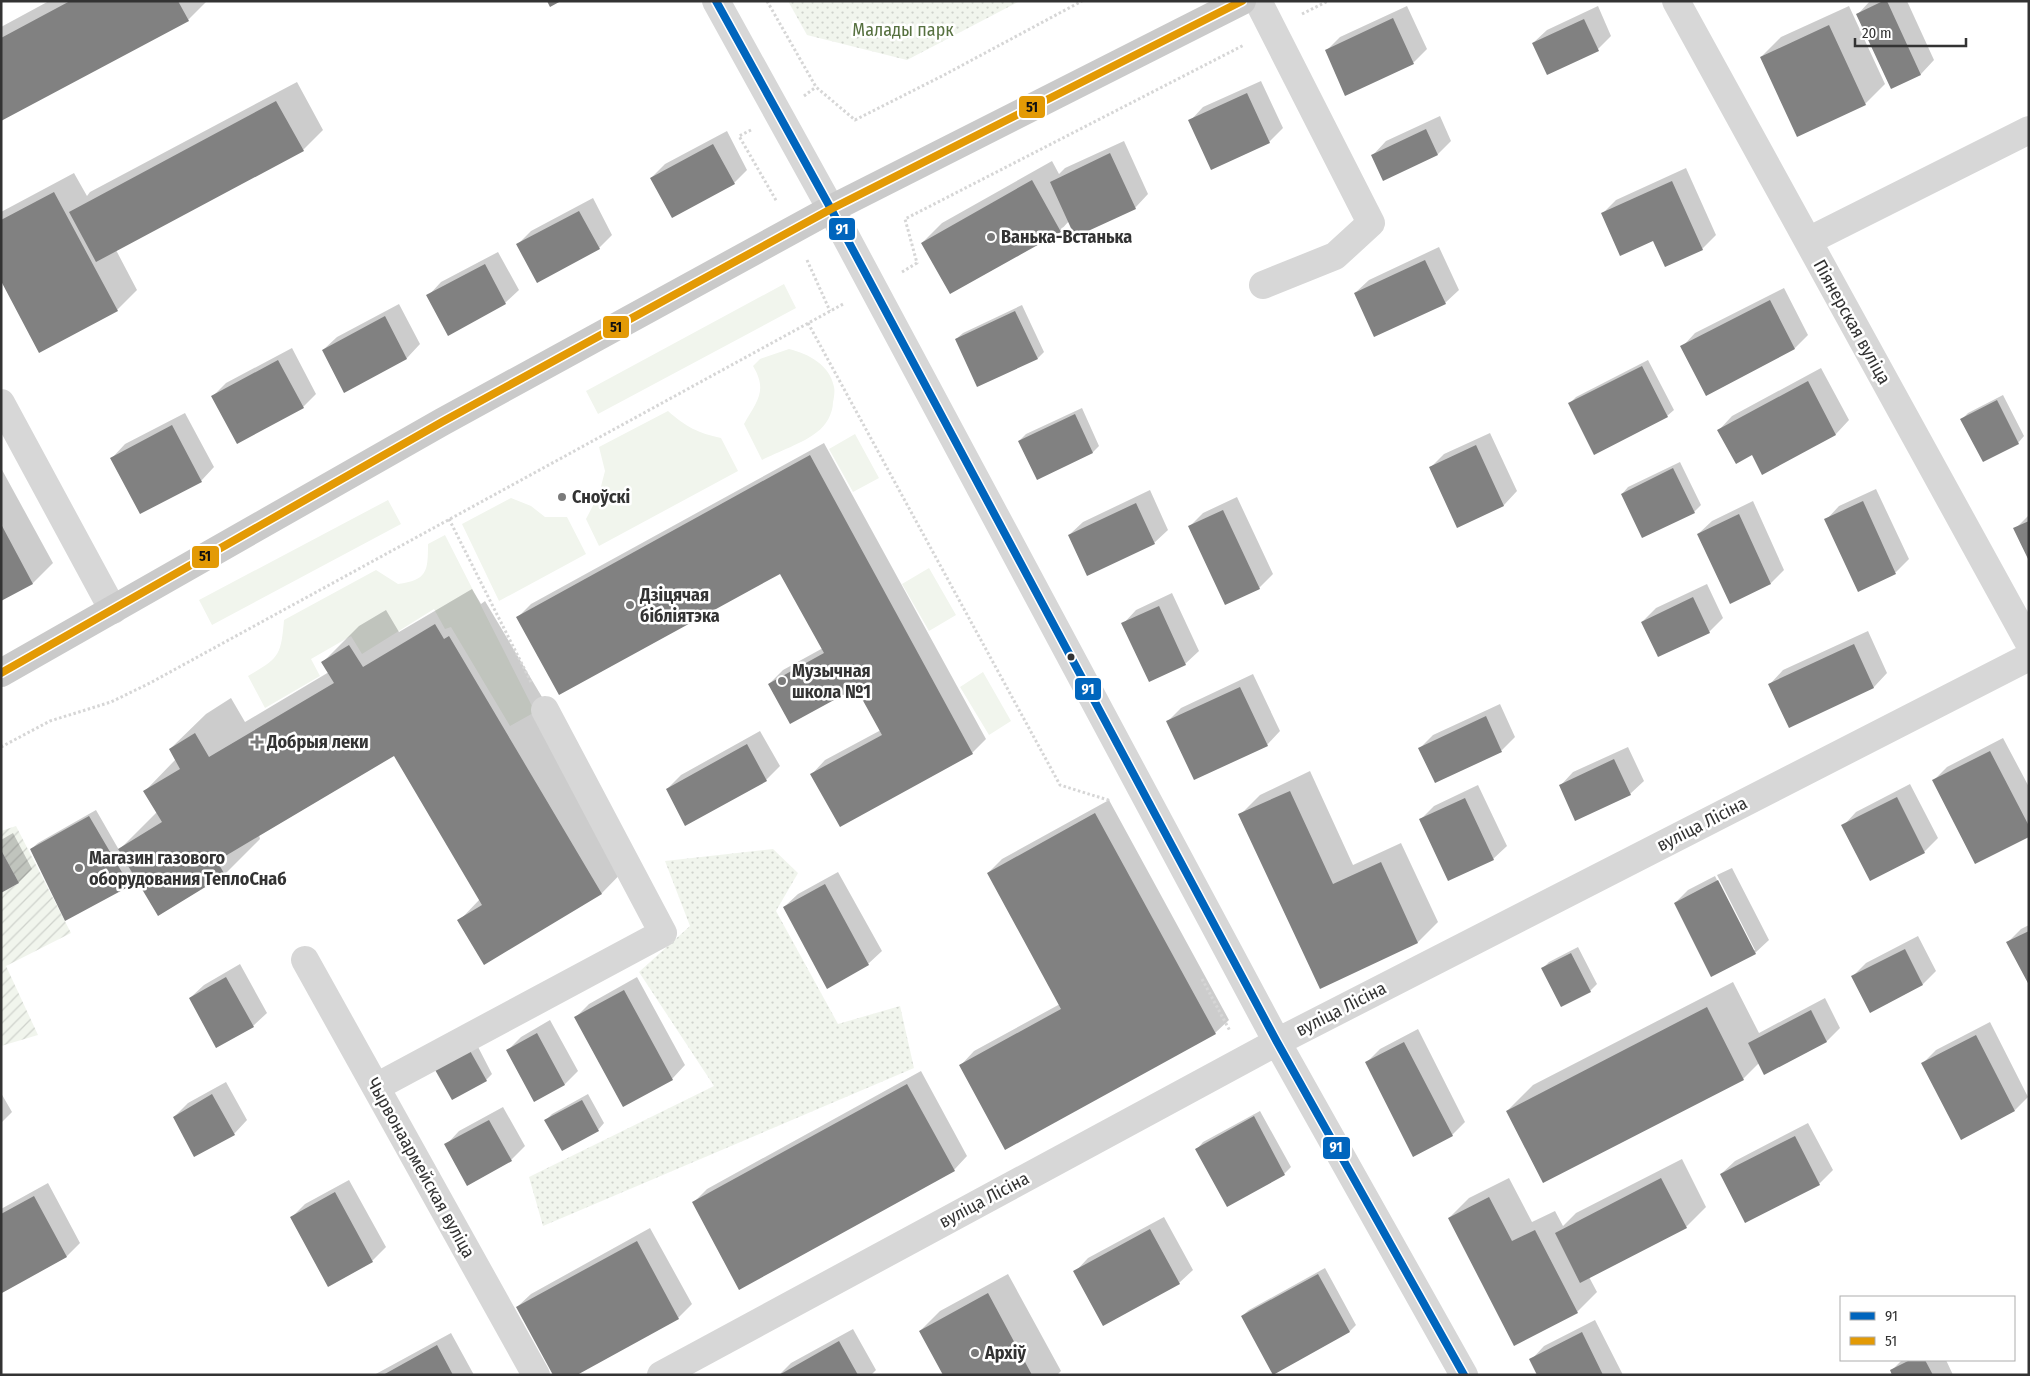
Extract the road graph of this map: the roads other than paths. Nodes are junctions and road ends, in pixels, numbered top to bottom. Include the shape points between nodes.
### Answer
1 (716, 1) edge
2 (1242, 1) edge
3 (1258, 1) edge
4 (1676, 1) edge
5 (2029, 130) edge
6 (831, 209) junction
7 (1808, 241) junction
8 (1263, 285) dead end
9 (1, 403) edge
10 (113, 610) junction
11 (2029, 643) edge
12 (2029, 657) edge
13 (1, 673) edge
14 (545, 710) road end
15 (305, 960) dead end
16 (1277, 1042) junction
17 (376, 1087) junction
18 (536, 1375) edge
19 (662, 1375) edge
20 (1464, 1375) edge

1 - 6 street
2 - 6 main road
3 - 8 street via 1371,223 1335,256
4 - 7 street, Піянерская вуліца
5 - 7 street
6 - 10 main road via 442,422
6 - 16 street
7 - 11 street, Піянерская вуліца
9 - 10 street
10 - 13 main road
12 - 16 street, вуліца Лісіна
14 - 17 street via 663,933
15 - 17 street, Чырвонаармейская вуліца
16 - 19 street, вуліца Лісіна
16 - 20 street
17 - 18 street, Чырвонаармейская вуліца

